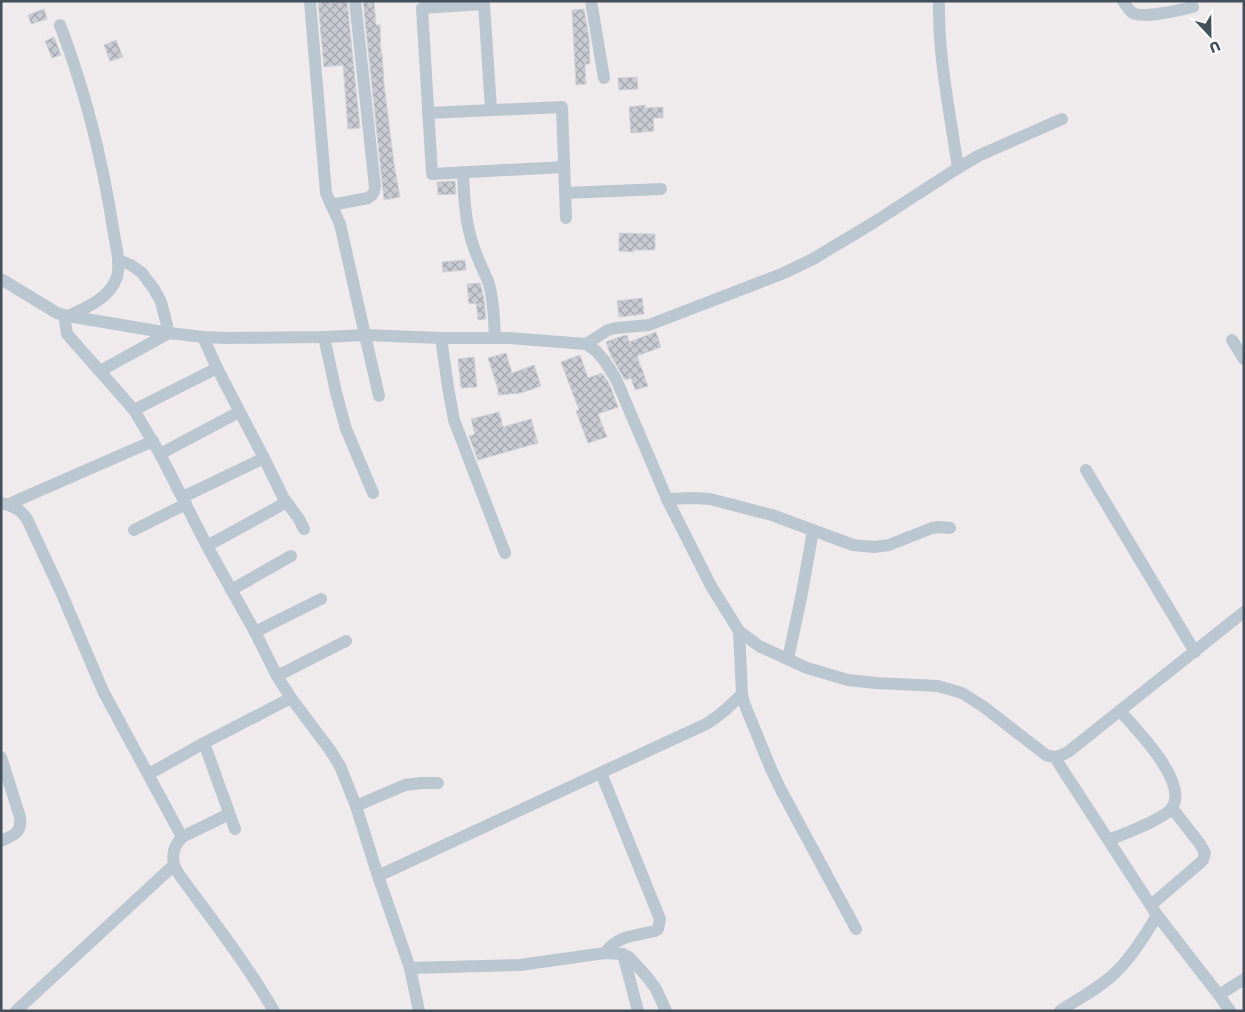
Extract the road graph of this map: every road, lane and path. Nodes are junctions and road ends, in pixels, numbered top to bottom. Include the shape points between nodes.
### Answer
1 (310, 1) edge
2 (355, 1) edge
3 (591, 1) edge
4 (939, 1) edge
5 (1123, 1) edge
6 (1193, 8) dead end
7 (60, 24) dead end
8 (604, 78) dead end
9 (492, 109) junction
10 (428, 113) junction
11 (1062, 119) dead end
12 (564, 167) junction
13 (958, 168) junction
14 (463, 172) junction
15 (661, 189) dead end
16 (565, 193) junction
17 (331, 205) junction
18 (566, 218) dead end
19 (118, 260) junction
20 (1, 279) edge
21 (68, 316) junction
22 (169, 333) junction
23 (365, 336) junction
24 (203, 337) junction
25 (324, 337) junction
26 (442, 338) junction
27 (496, 338) junction
28 (1232, 340) dead end
29 (586, 344) junction
30 (1244, 359) edge
31 (217, 368) junction
32 (100, 371) junction
33 (379, 396) dead end
34 (134, 410) junction
35 (239, 412) junction
36 (153, 441) junction
37 (160, 454) junction
38 (264, 458) junction
39 (1086, 470) dead end
40 (373, 493) dead end
41 (667, 499) junction
42 (184, 501) junction
43 (285, 502) junction
44 (5, 504) edge
45 (950, 528) dead end
46 (134, 530) dead end
47 (304, 530) dead end
48 (813, 531) junction
49 (207, 546) junction
50 (505, 553) dead end
51 (291, 556) dead end
52 (231, 590) junction
53 (321, 599) dead end
54 (1244, 612) edge
55 (739, 631) junction
56 (255, 632) junction
57 (346, 641) dead end
58 (1195, 652) junction
59 (788, 659) junction
60 (277, 676) junction
61 (742, 694) junction
62 (291, 698) junction
63 (1120, 711) junction
64 (204, 743) junction
65 (1, 757) edge
66 (1056, 758) junction
67 (601, 772) junction
68 (149, 774) junction
69 (438, 783) dead end
70 (356, 806) junction
71 (1172, 808) junction
72 (229, 814) junction
73 (235, 829) dead end
74 (182, 837) junction
75 (1109, 840) junction
76 (1, 841) edge
77 (174, 865) junction
78 (378, 876) junction
79 (1154, 910) junction
80 (856, 929) dead end
81 (604, 953) junction
82 (623, 954) junction
83 (410, 968) junction
84 (1244, 979) edge
85 (1220, 995) junction
86 (16, 1011) edge
87 (274, 1011) edge
88 (419, 1011) edge
89 (638, 1011) edge
90 (666, 1011) edge
91 (1060, 1011) edge
92 (1230, 1011) edge

1 - 17 street via 326,193
2 - 17 street via 375,187 368,198
3 - 8 street
4 - 13 street via 941,47
5 - 6 street via 1130,12 1147,16
7 - 19 street via 92,122
9 - 10 street
9 - 10 street via 484,4 422,8
9 - 12 street via 562,107
10 - 14 street via 432,174
11 - 13 street via 996,147
12 - 14 street
12 - 16 street
13 - 29 street via 813,259 784,273 649,325 608,330
14 - 27 street via 466,220 492,296
15 - 16 street
16 - 18 street
17 - 23 street via 340,224
19 - 21 street via 117,276 110,289 96,302
19 - 22 street via 142,273 154,289
20 - 21 street via 57,313
21 - 22 street
21 - 32 street via 65,321 68,334
22 - 24 street
22 - 32 street
23 - 25 street
23 - 26 street
23 - 33 street
24 - 25 street
24 - 31 street
25 - 40 street via 346,429
26 - 27 street
26 - 50 street via 454,420
27 - 29 street
28 - 30 street
29 - 41 street via 604,360 616,379
31 - 34 street
31 - 35 street
32 - 34 street
34 - 36 street
35 - 37 street
35 - 38 street
36 - 37 street
36 - 44 street
37 - 42 street
38 - 42 street
38 - 43 street
39 - 58 street
41 - 48 street via 710,499 772,515
41 - 55 street via 711,586
42 - 46 street
42 - 49 street
43 - 47 street
43 - 49 street
44 - 68 street via 23,513 27,519 62,592 103,691
45 - 48 street via 932,528 874,548
48 - 59 street
49 - 52 street
51 - 52 street
52 - 56 street
53 - 56 street
54 - 58 street
55 - 59 street via 759,646
55 - 61 street
56 - 60 street
57 - 60 street
58 - 63 street
59 - 66 street via 848,680 938,686 962,693 1046,755
60 - 62 street
61 - 67 street via 716,719
61 - 80 street via 781,790
62 - 64 street
62 - 70 street via 340,766
63 - 66 street
63 - 71 street via 1156,753 1170,776 1175,790
64 - 68 street
64 - 72 street
65 - 76 street via 21,825 15,834
66 - 75 street
67 - 78 street
67 - 81 street via 660,918 655,932 620,939
68 - 74 street
69 - 70 street via 405,785
70 - 78 street
71 - 75 street via 1157,819
71 - 79 street via 1205,853 1203,860
72 - 73 street
72 - 74 street
74 - 77 street via 173,852
75 - 79 street
77 - 86 street
77 - 87 street
78 - 83 street
79 - 85 street
79 - 91 street via 1145,936 1114,975
81 - 82 street
81 - 83 street via 520,964
82 - 89 street
82 - 90 street via 648,978
83 - 88 street
84 - 85 street
85 - 92 street

